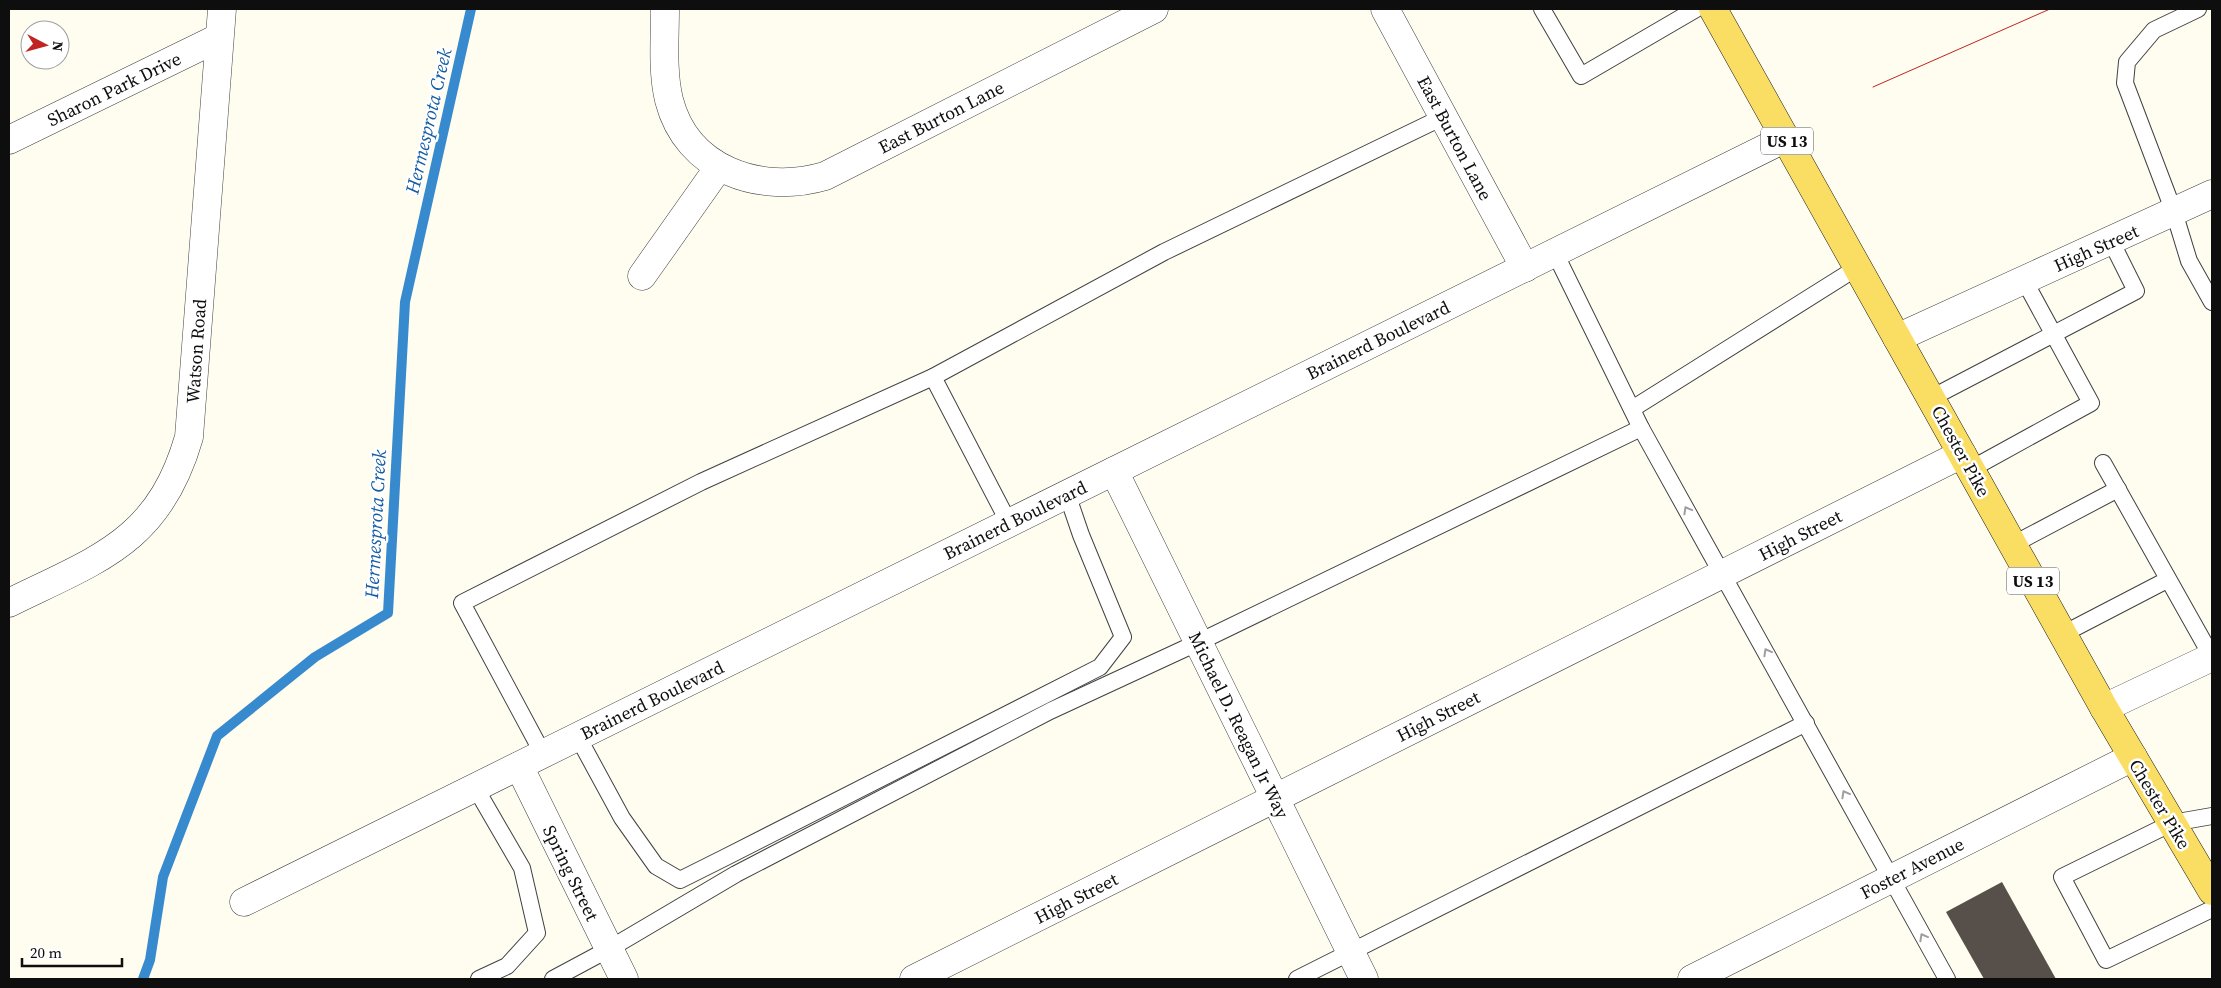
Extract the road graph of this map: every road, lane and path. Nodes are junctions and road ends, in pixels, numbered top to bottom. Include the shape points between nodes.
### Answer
1 (222, 9) edge
2 (665, 9) edge
3 (1154, 9) edge
4 (1385, 9) edge
5 (1542, 9) edge
6 (2198, 9) edge
7 (1715, 10) edge
8 (218, 38) junction
9 (1443, 117) junction
10 (1786, 138) junction
11 (9, 140) edge
12 (720, 167) junction
13 (2212, 194) edge
14 (2174, 212) junction
15 (2110, 241) junction
16 (1555, 253) junction
17 (1858, 267) junction
18 (1525, 268) junction
19 (642, 276) dead end
20 (2024, 280) junction
21 (2212, 302) edge
22 (2053, 333) junction
23 (1897, 338) junction
24 (934, 377) junction
25 (1931, 398) junction
26 (1632, 408) junction
27 (1641, 428) junction
28 (1966, 461) junction
29 (2103, 463) dead end
30 (1114, 471) junction
31 (2118, 489) junction
32 (1067, 494) junction
33 (1009, 523) junction
34 (2012, 545) junction
35 (1723, 573) junction
36 (2168, 580) junction
37 (9, 603) edge
38 (2062, 634) junction
39 (1199, 642) junction
40 (2212, 657) edge
41 (2104, 708) junction
42 (1806, 723) junction
43 (578, 736) junction
44 (543, 754) junction
45 (2133, 757) junction
46 (519, 766) junction
47 (475, 788) junction
48 (1276, 798) junction
49 (2212, 816) edge
50 (2172, 823) junction
51 (1892, 879) junction
52 (2212, 891) edge
53 (244, 902) dead end
54 (2212, 909) edge
55 (609, 949) junction
56 (1351, 953) junction
57 (479, 979) edge
58 (553, 979) edge
59 (624, 979) edge
60 (914, 979) edge
61 (1297, 979) edge
62 (1364, 979) edge
63 (1692, 979) edge
64 (1947, 979) edge

1 - 8 street, Watson Road
2 - 12 street, East Burton Lane via 664,71 674,117 692,146
3 - 12 street, East Burton Lane via 824,176 807,181 754,181
4 - 9 street, East Burton Lane
5 - 7 lane via 1581,76
6 - 14 lane via 2154,30 2127,62 2125,82
7 - 10 main road, Chester Pike / US 13
8 - 11 street, Sharon Park Drive
8 - 37 street, Watson Road via 189,437 184,455 163,497 132,536 97,559
9 - 18 street, East Burton Lane
9 - 24 lane via 1164,252
10 - 16 street, Brainerd Boulevard
10 - 17 main road, Chester Pike / US 13
12 - 19 street
13 - 14 street, High Street
14 - 15 street, High Street
14 - 21 lane via 2189,261
15 - 20 street, High Street
15 - 22 lane via 2136,291
16 - 18 street, Brainerd Boulevard
16 - 26 lane
17 - 23 main road, Chester Pike / US 13
17 - 26 lane
18 - 30 street, Brainerd Boulevard
20 - 22 lane
20 - 23 street, High Street
22 - 25 lane
22 - 28 lane via 2091,403
23 - 25 main road, Chester Pike / US 13
24 - 33 lane
24 - 44 lane via 701,482 462,603
25 - 28 main road, Chester Pike / US 13
26 - 27 lane
35 -> 27 lane
27 - 39 lane
28 - 34 main road, Chester Pike / US 13
28 - 35 street, High Street
29 - 31 lane
30 - 32 street, Brainerd Boulevard
30 - 39 street, Michael D. Reagan Jr Way
31 - 34 lane
31 - 36 lane
32 - 33 street, Brainerd Boulevard
32 - 43 lane via 1080,535 1123,638 1100,668 680,880 656,866 622,818
33 - 43 street, Brainerd Boulevard
34 - 38 main road, Chester Pike / US 13
42 -> 35 lane
35 - 48 street, High Street
36 - 38 lane
36 - 40 lane
38 - 41 main road, Chester Pike / US 13
39 - 48 street, Michael D. Reagan Jr Way
39 - 55 lane via 1032,720 736,874
40 - 41 street
41 - 45 main road, Chester Pike / US 13
51 -> 42 lane
42 - 56 lane
43 - 44 street, Brainerd Boulevard
44 - 46 street, Brainerd Boulevard
45 - 50 main road, Chester Pike / US 13
45 - 51 street, Foster Avenue
46 - 47 street, Brainerd Boulevard
46 - 55 street, Spring Street
47 - 53 street, Brainerd Boulevard
47 - 57 lane via 522,868 537,932 507,966
48 - 56 street, Michael D. Reagan Jr Way
48 - 60 street, High Street
49 - 50 lane
50 - 52 main road, Chester Pike / US 13
50 - 54 lane via 2062,877 2106,960
51 - 63 street, Foster Avenue
64 -> 51 lane
55 - 58 lane
55 - 59 street, Spring Street
56 - 61 lane
56 - 62 street, Michael D. Reagan Jr Way

